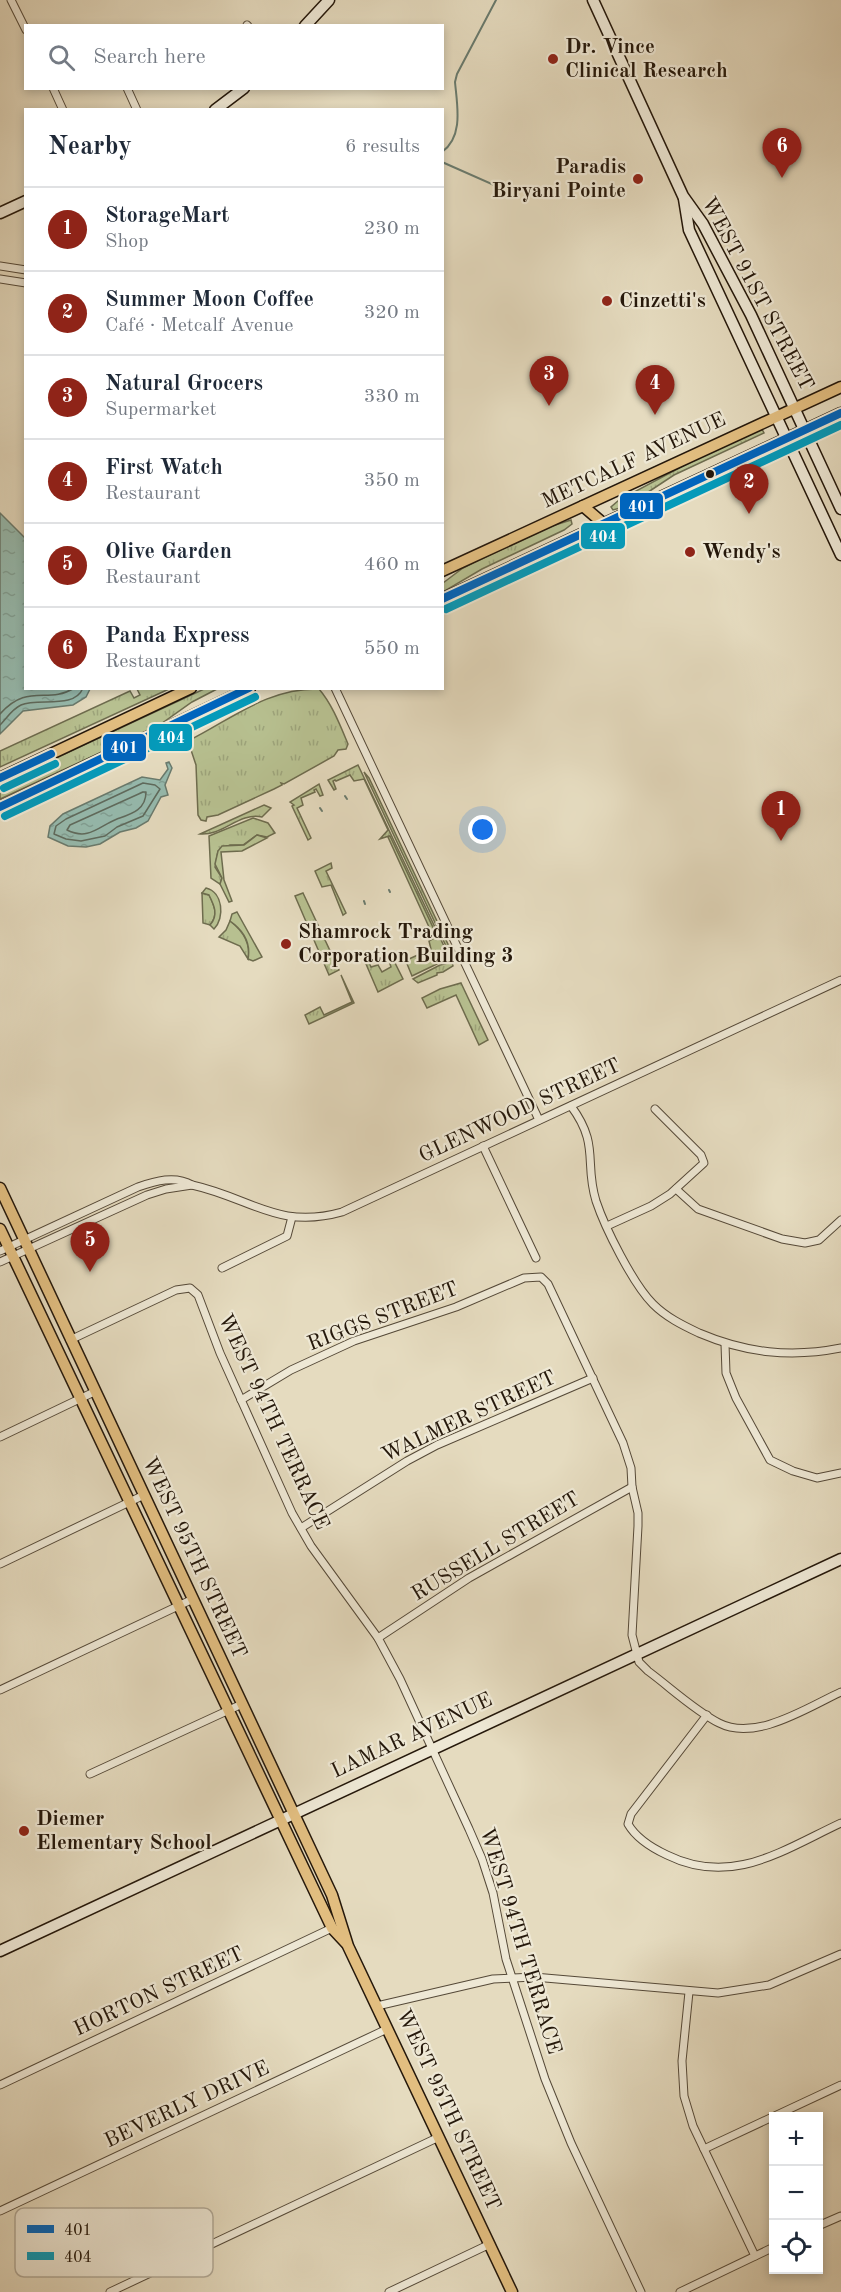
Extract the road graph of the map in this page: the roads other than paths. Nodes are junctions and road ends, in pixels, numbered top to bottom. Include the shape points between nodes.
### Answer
1 (11, 0) edge
2 (329, 0) edge
3 (593, 0) edge
4 (307, 24) edge
5 (24, 26) edge
6 (54, 90) edge
7 (128, 90) edge
8 (241, 90) edge
9 (62, 108) edge
10 (136, 108) edge
11 (218, 108) edge
12 (683, 196) junction
13 (24, 202) edge
14 (0, 213) edge
15 (0, 266) edge
16 (24, 270) edge
17 (0, 279) edge
18 (24, 283) edge
19 (841, 387) edge
20 (794, 408) junction
21 (841, 413) edge
22 (777, 417) junction
23 (804, 430) junction
24 (787, 438) junction
25 (595, 501) junction
26 (583, 506) junction
27 (841, 509) edge
28 (604, 524) junction
29 (841, 554) edge
30 (444, 570) edge
31 (444, 598) edge
32 (187, 690) edge
33 (246, 690) edge
34 (336, 690) edge
35 (0, 778) edge
36 (0, 807) edge
37 (841, 980) edge
38 (571, 1106) junction
39 (655, 1109) dead end
40 (539, 1120) junction
41 (483, 1146) junction
42 (192, 1185) junction
43 (0, 1188) edge
44 (676, 1189) junction
45 (292, 1217) junction
46 (841, 1220) edge
47 (607, 1226) junction
48 (0, 1229) edge
49 (26, 1245) junction
50 (7, 1251) edge
51 (536, 1258) dead end
52 (0, 1262) edge
53 (222, 1268) dead end
54 (70, 1340) junction
55 (725, 1344) junction
56 (841, 1348) edge
57 (593, 1378) junction
58 (94, 1392) junction
59 (81, 1399) junction
60 (241, 1400) junction
61 (0, 1437) edge
62 (841, 1473) edge
63 (632, 1486) junction
64 (144, 1495) junction
65 (130, 1502) junction
66 (301, 1528) junction
67 (841, 1558) edge
68 (0, 1564) edge
69 (193, 1599) junction
70 (178, 1606) junction
71 (378, 1638) junction
72 (636, 1653) junction
73 (0, 1690) edge
74 (841, 1692) edge
75 (242, 1704) junction
76 (228, 1710) junction
77 (707, 1714) junction
78 (432, 1748) junction
79 (90, 1774) dead end
80 (294, 1813) junction
81 (280, 1820) junction
82 (841, 1823) edge
83 (332, 1928) junction
84 (348, 1946) junction
85 (0, 1951) edge
86 (841, 1953) edge
87 (512, 1978) junction
88 (688, 1992) junction
89 (377, 2006) junction
90 (387, 2029) junction
91 (0, 2085) edge
92 (841, 2085) edge
93 (439, 2137) junction
94 (704, 2149) junction
95 (0, 2211) edge
96 (841, 2216) edge
97 (823, 2224) edge
98 (213, 2243) edge
99 (490, 2244) junction
100 (769, 2249) edge
101 (754, 2256) junction
102 (142, 2277) edge
103 (110, 2292) edge
104 (389, 2292) edge
105 (512, 2292) edge
106 (641, 2292) edge
107 (680, 2292) edge

1 - 5 street
2 - 4 street
3 - 12 street, WEST 91ST STREET
6 - 9 street
7 - 10 street
8 - 11 street
12 - 20 street, WEST 91ST STREET via 703,224 751,315
12 - 22 street, WEST 91ST STREET via 689,230
13 - 14 street
15 - 16 street
17 - 18 street
19 - 20 main road, METCALF AVENUE
20 - 22 main road, METCALF AVENUE
20 - 23 street, WEST 91ST STREET
21 - 23 main road, METCALF AVENUE
22 - 24 street, WEST 91ST STREET
22 - 25 main road, METCALF AVENUE
23 - 24 main road, METCALF AVENUE
23 - 27 street, WEST 91ST STREET
24 - 28 main road, METCALF AVENUE
24 - 29 street, WEST 91ST STREET
25 - 26 main road, METCALF AVENUE
25 - 28 main road
26 - 28 main road
26 - 30 main road, METCALF AVENUE
28 - 31 main road, METCALF AVENUE
32 - 35 main road
33 - 36 main road
34 - 40 street
37 - 38 street, GLENWOOD STREET
38 - 40 street, GLENWOOD STREET
38 - 47 street via 589,1138 592,1185
39 - 44 street via 701,1155 704,1163
40 - 41 street, GLENWOOD STREET
41 - 45 street, GLENWOOD STREET via 342,1212
41 - 51 street
42 - 45 street, GLENWOOD STREET
42 - 49 street via 154,1192
42 - 49 street, GLENWOOD STREET via 183,1180 151,1182
43 - 49 main road, WEST 95TH STREET
44 - 46 street via 698,1209 783,1239 805,1243 819,1239
44 - 47 street via 651,1206
45 - 53 street via 287,1236
47 - 55 street via 632,1277 653,1305 680,1325
48 - 50 main road, WEST 95TH STREET
49 - 50 street
49 - 54 main road, WEST 95TH STREET
50 - 52 street
50 - 59 main road, WEST 95TH STREET
54 - 58 main road, WEST 95TH STREET
54 - 60 street, WEST 94TH TERRACE via 176,1290 190,1288 198,1295
55 - 56 street via 774,1353
55 - 62 street via 726,1373 770,1460 818,1478
57 - 60 street, RIGGS STREET via 541,1276 524,1278 456,1307 354,1341 291,1370
57 - 63 street via 623,1443
57 - 66 street, WALMER STREET via 437,1445
58 - 59 street
58 - 64 main road, WEST 95TH STREET
59 - 61 street
59 - 65 main road, WEST 95TH STREET
60 - 66 street, WEST 94TH TERRACE
63 - 71 street, RUSSELL STREET via 469,1578
63 - 72 street via 638,1513 632,1635
64 - 65 street
64 - 69 main road, WEST 95TH STREET
65 - 68 street
65 - 70 main road, WEST 95TH STREET
66 - 71 street, WEST 94TH TERRACE
67 - 72 street, LAMAR AVENUE
69 - 70 street
69 - 75 main road, WEST 95TH STREET
70 - 73 street
70 - 76 main road, WEST 95TH STREET
71 - 78 street, WEST 94TH TERRACE
72 - 77 street via 648,1671
72 - 78 street, LAMAR AVENUE
74 - 77 street via 752,1729 729,1727
75 - 76 street
75 - 80 main road, WEST 95TH STREET
76 - 79 street
76 - 81 main road, WEST 95TH STREET
77 - 82 street via 631,1814 628,1824 634,1834 682,1863 719,1869 748,1865
78 - 80 street, LAMAR AVENUE
78 - 87 street, WEST 94TH TERRACE via 482,1859
80 - 81 street, LAMAR AVENUE
80 - 84 main road, WEST 95TH STREET via 332,1895
81 - 83 main road, WEST 95TH STREET
81 - 85 street, LAMAR AVENUE
83 - 84 main road, WEST 95TH STREET
83 - 91 street, HORTON STREET
84 - 89 main road, WEST 95TH STREET
86 - 88 street via 769,1985 718,1993
87 - 88 street
87 - 89 street
87 - 106 street, WEST 94TH TERRACE via 556,2109
88 - 94 street via 682,2061 684,2096
89 - 90 main road, WEST 95TH STREET
90 - 93 main road, WEST 95TH STREET
90 - 95 street, BEVERLY DRIVE
92 - 94 street
93 - 98 street
93 - 99 main road, WEST 95TH STREET
94 - 101 street
96 - 97 street
99 - 104 street
99 - 105 main road, WEST 95TH STREET
100 - 101 street
101 - 107 street
102 - 103 street

